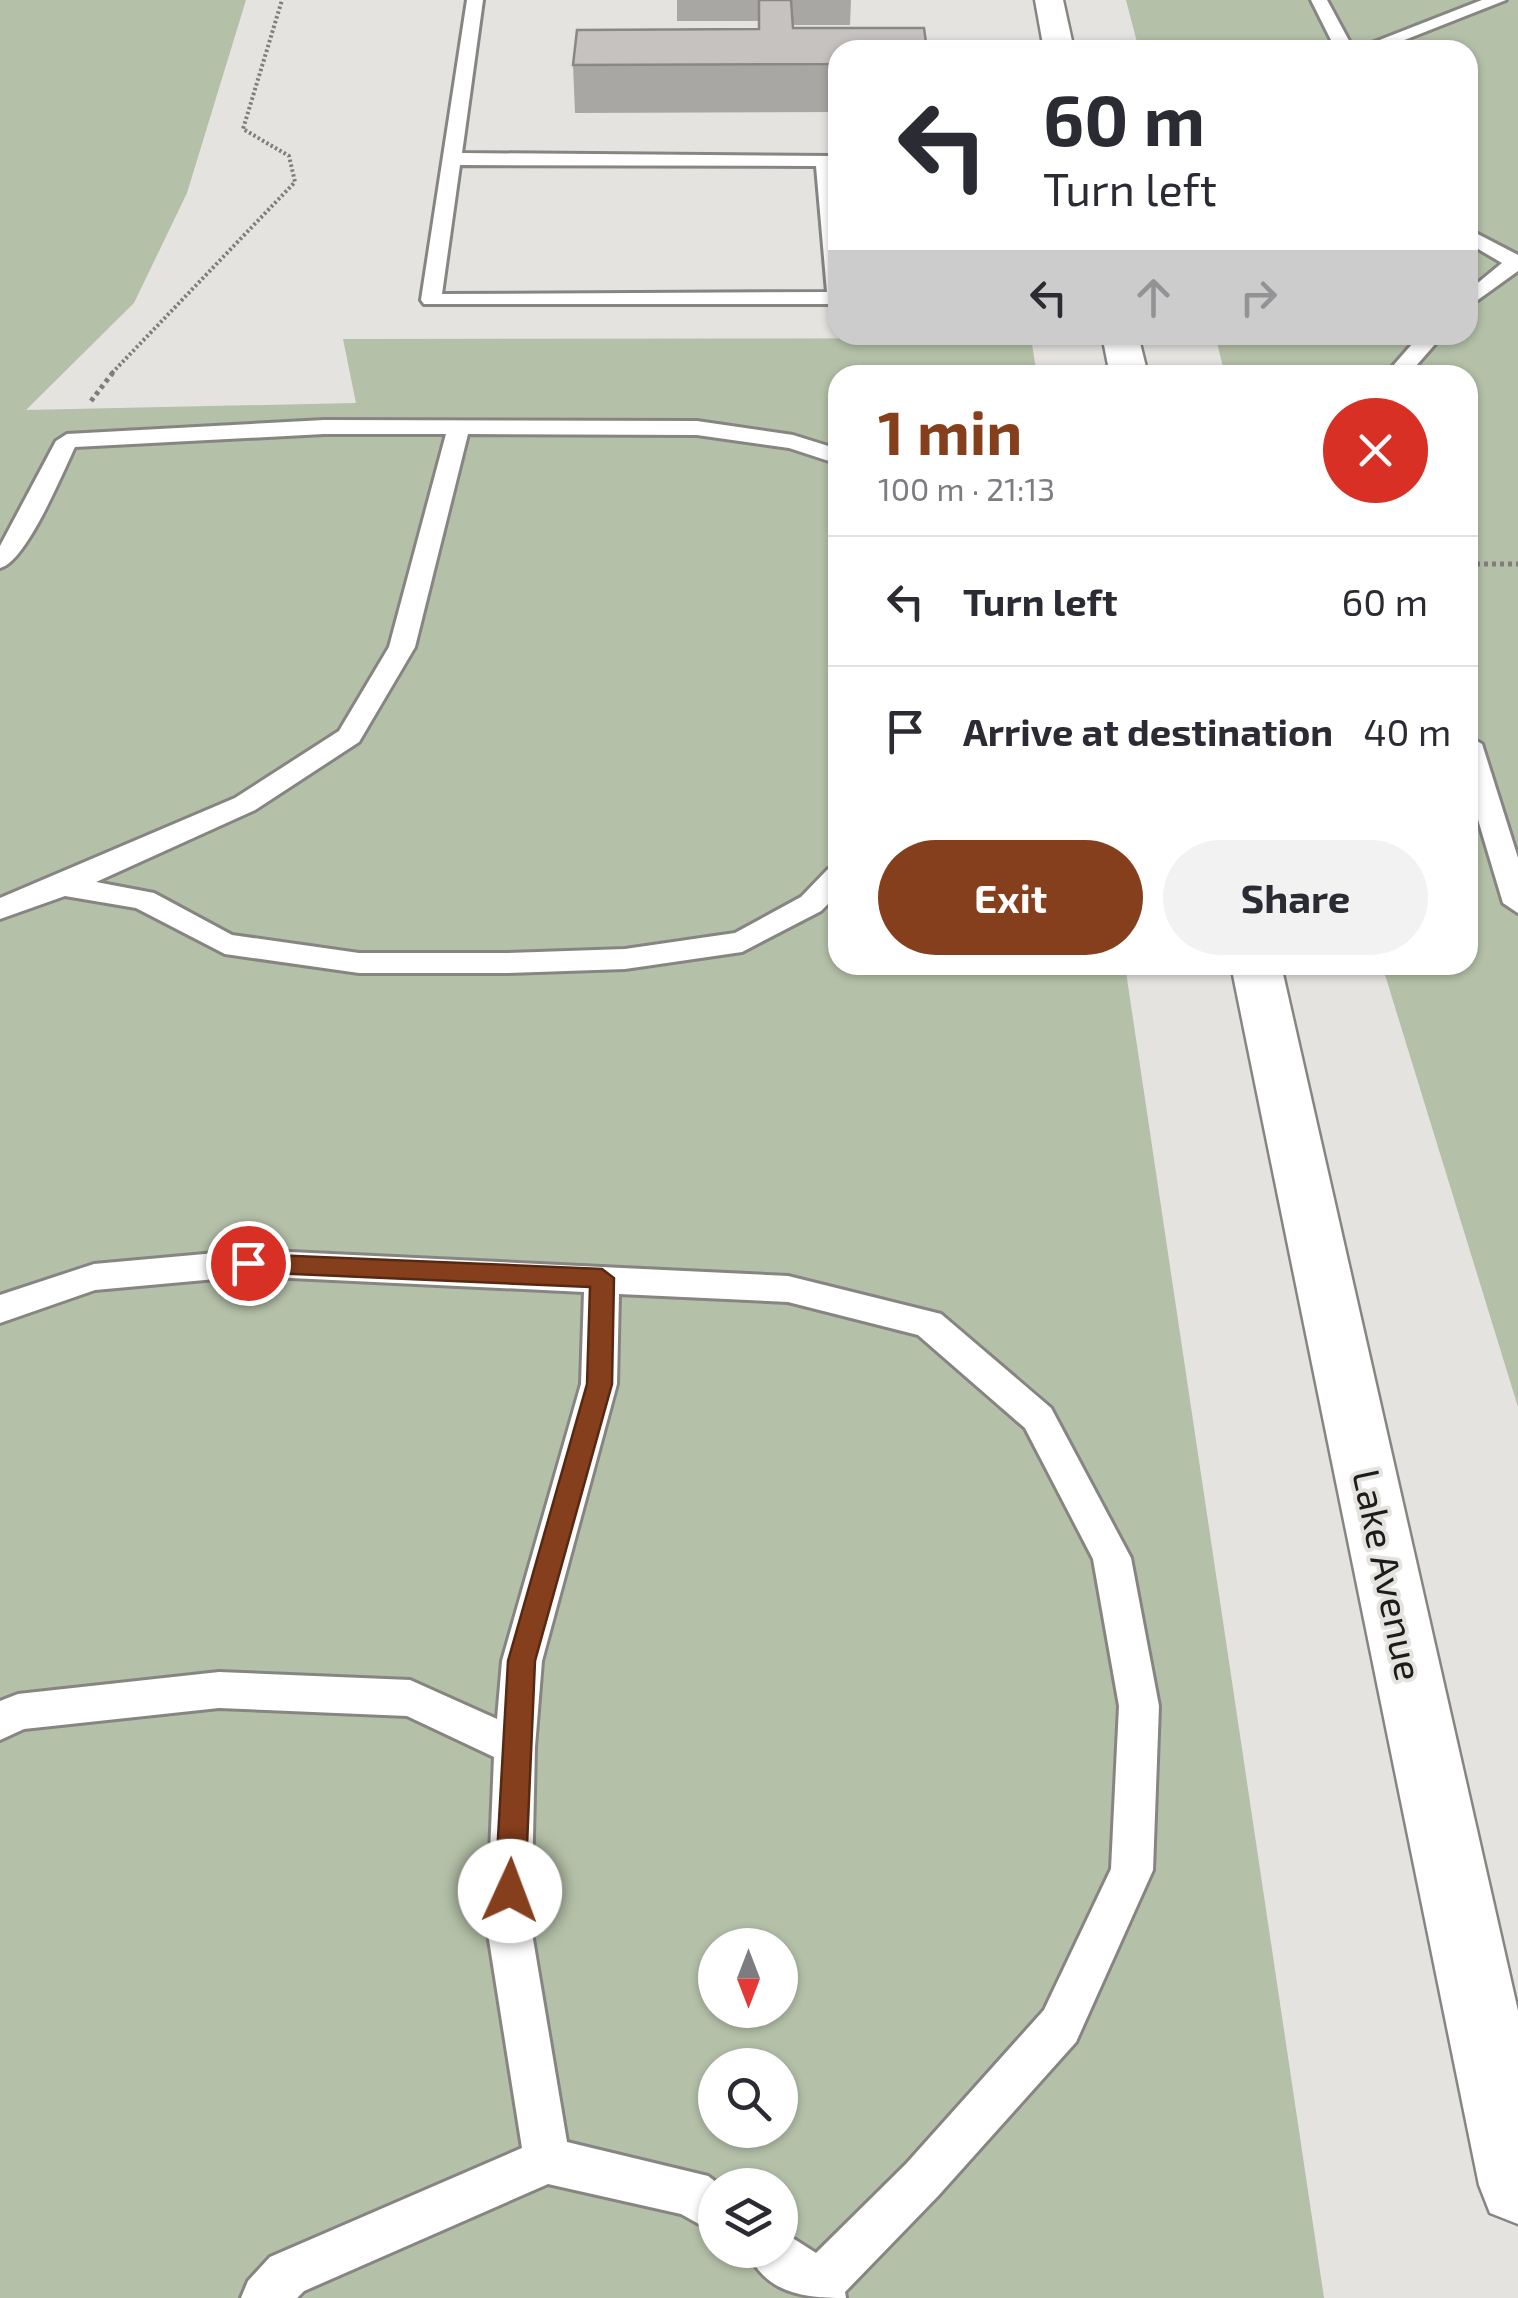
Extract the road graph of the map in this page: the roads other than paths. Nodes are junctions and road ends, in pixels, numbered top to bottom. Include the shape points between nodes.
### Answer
1 (476, 0) edge
2 (1049, 0) edge
3 (1319, 0) edge
4 (1498, 0) edge
5 (1058, 40) edge
6 (1340, 40) edge
7 (1391, 40) edge
8 (451, 159) junction
9 (828, 182) edge
10 (1478, 241) edge
11 (1517, 262) edge
12 (1478, 292) edge
13 (828, 295) edge
14 (1423, 345) edge
15 (1405, 365) edge
16 (458, 430) junction
17 (828, 454) edge
18 (0, 561) edge
19 (1478, 776) edge
20 (63, 886) junction
21 (828, 886) edge
22 (1518, 903) edge
23 (0, 909) edge
24 (1258, 975) edge
25 (602, 1278) junction
26 (0, 1309) edge
27 (0, 1722) edge
28 (514, 1747) junction
29 (547, 2161) junction
30 (1518, 2185) edge
31 (698, 2197) edge
32 (793, 2268) edge
33 (821, 2291) edge
34 (265, 2298) edge

1 - 8 lane
2 - 5 main road
3 - 6 lane
4 - 7 lane
8 - 9 lane via 826,160
8 - 13 lane via 430,300
10 - 11 lane
11 - 12 lane
14 - 15 lane
16 - 17 lane via 697,428
16 - 18 lane via 324,427 68,441
16 - 20 lane via 402,647 349,736 246,804
19 - 22 lane
20 - 21 lane via 144,900 224,944 359,963 625,958 742,942 811,904
20 - 23 lane
24 - 30 main road, Lake Avenue
25 - 26 lane via 248,1263 94,1277
25 - 28 lane via 599,1384 522,1661
25 - 33 lane via 788,1288 929,1324 1038,1418 1112,1558 1139,1706 1132,1870 1060,2026
27 - 28 lane via 18,1712 219,1690 410,1698
28 - 29 lane via 509,1927
29 - 31 lane
29 - 34 lane via 287,2274
32 - 33 lane

